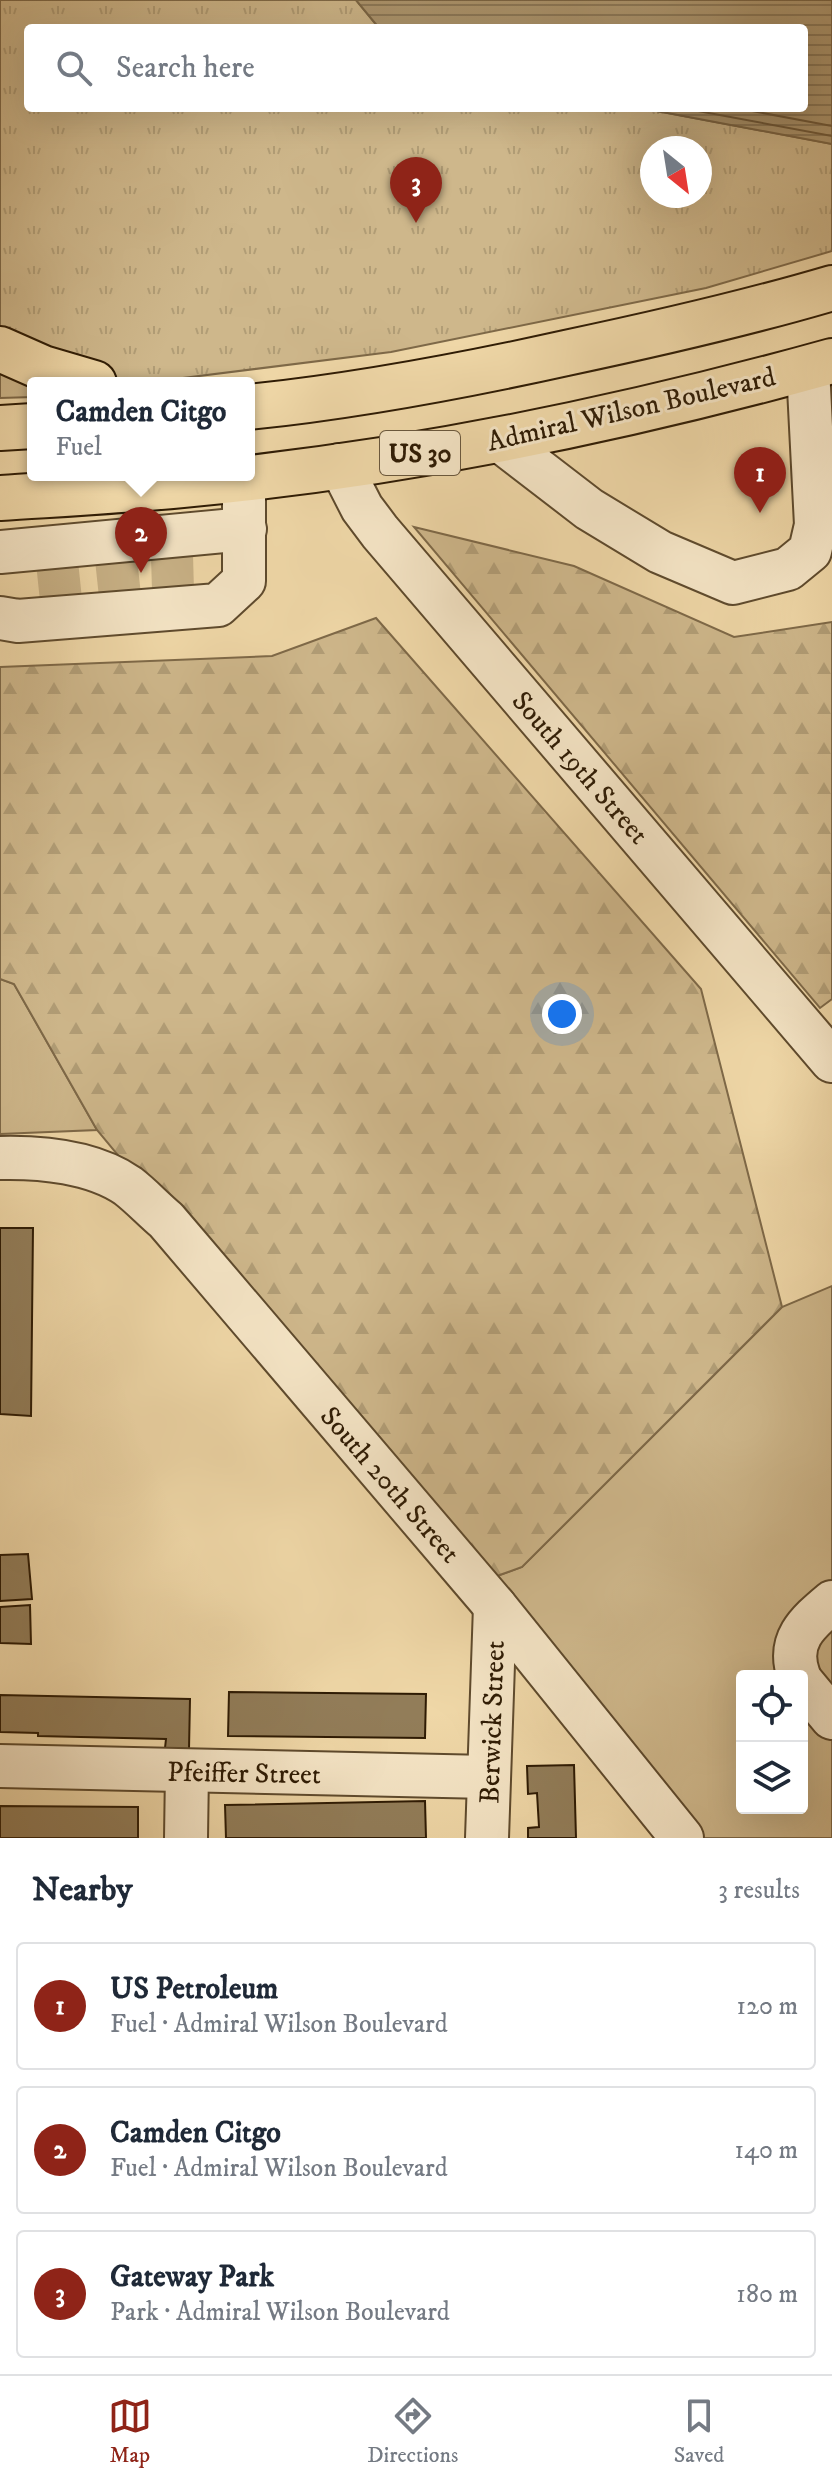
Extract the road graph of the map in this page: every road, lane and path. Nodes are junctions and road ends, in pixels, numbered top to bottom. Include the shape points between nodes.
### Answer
1 (832, 288) edge
2 (0, 349) edge
3 (820, 364) edge
4 (74, 377) edge
5 (255, 406) edge
6 (27, 426) edge
7 (0, 428) edge
8 (498, 439) junction
9 (340, 465) junction
10 (255, 477) edge
11 (221, 481) edge
12 (244, 481) edge
13 (0, 498) edge
14 (245, 529) junction
15 (0, 552) edge
16 (173, 573) junction
17 (118, 577) junction
18 (59, 581) junction
19 (0, 618) edge
20 (832, 1061) edge
21 (0, 1158) edge
22 (832, 1602) edge
23 (495, 1606) junction
24 (797, 1670) edge
25 (808, 1689) edge
26 (832, 1718) edge
27 (0, 1766) edge
28 (187, 1771) junction
29 (488, 1777) junction
30 (186, 1838) edge
31 (487, 1838) edge
32 (682, 1838) edge

1 - 5 highway, US 30 via 682,329 526,362
2 - 4 highway
3 - 8 highway, Admiral Wilson Boulevard / US 30
3 - 8 street via 816,525 810,551 788,569 733,583 660,552 589,509
6 - 7 highway
8 - 9 highway, Admiral Wilson Boulevard / US 30
9 - 10 highway, Admiral Wilson Boulevard / US 30
9 - 20 street, South 19th Street via 380,532
11 - 13 highway, Admiral Wilson Boulevard / US 30
12 - 14 street
14 - 16 street
14 - 16 street via 244,581 218,605
15 - 18 street
16 - 17 street
16 - 17 street
17 - 18 street
17 - 18 street
18 - 19 street via 18,621
21 - 23 street, South 20th Street via 31,1157 94,1170 127,1185 166,1220
22 - 24 street via 796,1640
23 - 29 street, Berwick Street
23 - 32 street, South 20th Street
25 - 26 street
27 - 28 street, Pfeiffer Street
28 - 29 street, Pfeiffer Street
28 - 30 street
29 - 31 street, Berwick Street

